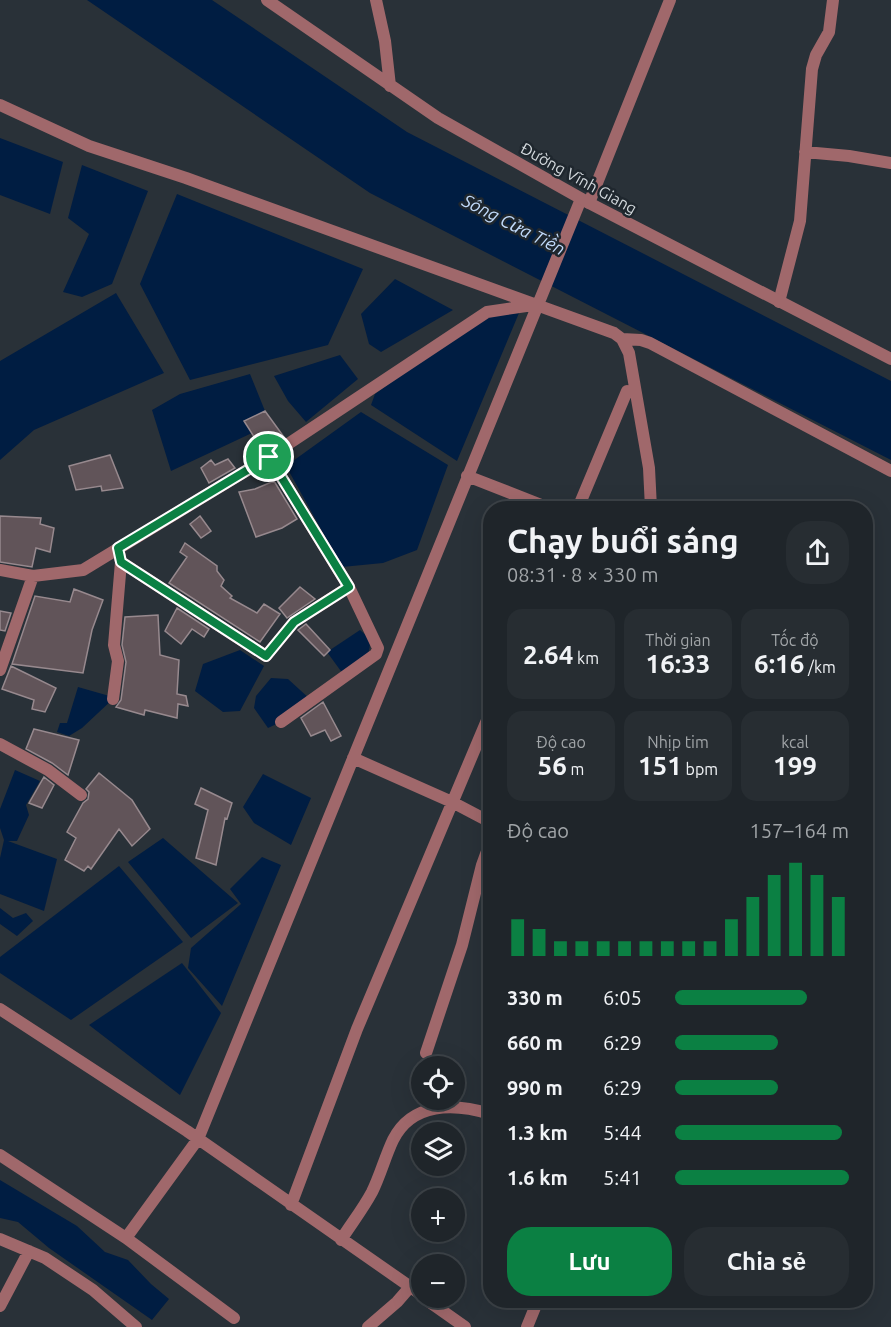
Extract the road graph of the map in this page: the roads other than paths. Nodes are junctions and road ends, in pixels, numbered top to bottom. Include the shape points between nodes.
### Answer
1 (267, 0) edge
2 (375, 0) edge
3 (669, 0) edge
4 (833, 0) edge
5 (390, 86) junction
6 (0, 105) edge
7 (805, 152) junction
8 (891, 163) edge
9 (585, 201) junction
10 (779, 302) junction
11 (537, 305) junction
12 (622, 339) junction
13 (891, 359) edge
14 (627, 391) dead end
15 (269, 457) junction
16 (891, 471) edge
17 (467, 476) junction
18 (531, 501) edge
19 (581, 501) edge
20 (651, 501) edge
21 (118, 548) junction
22 (121, 562) junction
23 (0, 570) edge
24 (33, 576) junction
25 (349, 587) junction
26 (0, 670) edge
27 (113, 699) dead end
28 (280, 722) dead end
29 (483, 729) edge
30 (0, 744) edge
31 (353, 758) junction
32 (81, 795) dead end
33 (452, 802) junction
34 (483, 818) edge
35 (483, 862) edge
36 (0, 1009) edge
37 (426, 1053) dead end
38 (483, 1112) edge
39 (198, 1139) junction
40 (0, 1155) edge
41 (291, 1204) junction
42 (126, 1238) junction
43 (0, 1239) edge
44 (341, 1240) junction
45 (29, 1251) junction
46 (410, 1287) joint
47 (0, 1306) edge
48 (439, 1308) edge
49 (535, 1308) edge
50 (234, 1318) dead end
51 (136, 1327) edge
52 (368, 1327) edge
53 (465, 1327) edge
54 (527, 1327) edge

1 - 5 street, Đường Vĩnh Giang
2 - 5 street
3 - 9 street
4 - 7 street via 829,32 812,69
5 - 9 street, Đường Vĩnh Giang via 438,118
6 - 11 street via 89,146
7 - 8 street
7 - 10 street via 797,237
9 - 10 street, Đường Vĩnh Giang
9 - 11 street via 573,215
10 - 13 street, Đường Vĩnh Giang
11 - 12 street
11 - 15 street via 487,312
11 - 17 street
12 - 16 street via 650,343
12 - 20 street via 629,353 649,468
14 - 19 street
15 - 21 street
15 - 25 street
17 - 18 street
17 - 31 street
21 - 22 street
21 - 24 street via 83,570
22 - 25 street via 266,656 294,622
22 - 27 street
23 - 24 street
24 - 26 street
25 - 28 street via 378,651
29 - 33 street
30 - 32 street via 48,770
31 - 33 street
31 - 39 street
33 - 34 street
33 - 41 street via 357,1029
35 - 37 street via 462,945
36 - 39 street
38 - 44 street via 452,1106 406,1119 372,1191
39 - 41 street
39 - 42 street
40 - 42 street
41 - 44 street
42 - 50 street
43 - 45 street
44 - 46 street
45 - 47 street
45 - 51 street via 93,1290
46 - 52 street
48 - 53 street
49 - 54 street

